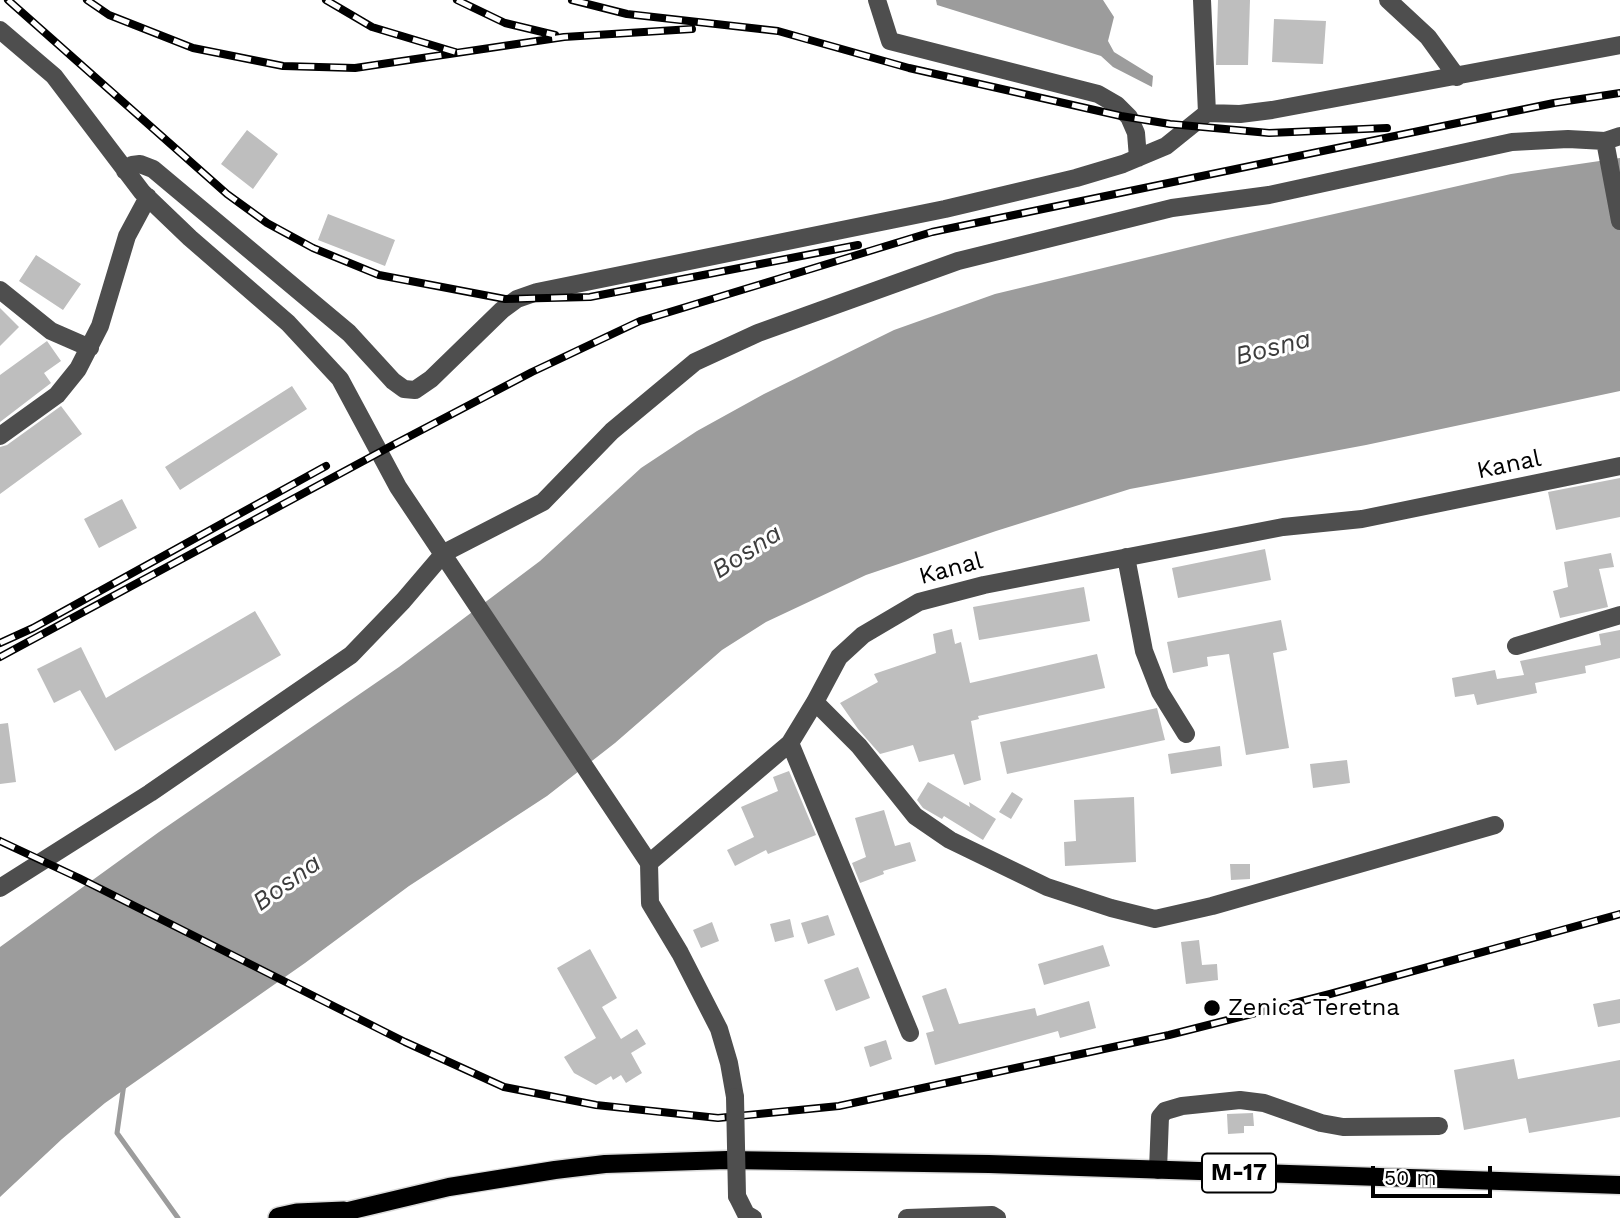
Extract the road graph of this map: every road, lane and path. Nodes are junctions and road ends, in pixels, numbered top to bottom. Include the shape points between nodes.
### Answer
1 (877, 0) edge
2 (1202, 0) edge
3 (1388, 0) edge
4 (0, 30) edge
5 (1620, 45) edge
6 (1457, 77) junction
7 (1207, 113) junction
8 (1610, 143) edge
9 (1138, 158) junction
10 (125, 171) junction
11 (148, 197) junction
12 (1620, 221) edge
13 (0, 290) edge
14 (90, 348) junction
15 (0, 436) edge
16 (1620, 466) edge
17 (444, 553) junction
18 (1126, 558) junction
19 (1620, 615) edge
20 (1516, 646) dead end
21 (815, 702) junction
22 (1186, 734) dead end
23 (790, 743) junction
24 (1495, 825) dead end
25 (649, 863) junction
26 (0, 888) edge
27 (911, 1033) dead end
28 (1439, 1126) dead end
29 (1158, 1170) junction
30 (1620, 1185) edge
31 (335, 1215) edge
32 (747, 1217) edge
33 (279, 1218) edge
34 (907, 1218) edge
35 (997, 1218) edge

1 - 9 street via 890,41 1098,93 1129,117
2 - 7 street
3 - 6 street via 1428,37
4 - 10 street via 54,76
5 - 6 street
6 - 7 street via 1272,110
7 - 9 street via 1166,146
8 - 12 street
8 - 17 street via 1568,139 1512,142 1269,195 1172,208 958,261 849,299 695,362 612,431 543,502
9 - 10 street via 945,209 527,295 502,310 415,390 393,381 349,333 153,169 140,164
10 - 11 street
11 - 14 street via 127,236
11 - 17 street via 288,323 340,379 398,486
13 - 14 street via 51,331
14 - 15 street via 57,395
16 - 18 street, Kanal via 1362,519 1283,527
17 - 25 street
17 - 26 street via 351,655 150,793
18 - 21 street, Kanal via 919,602 863,635 839,657
18 - 22 street via 1144,651 1160,692
19 - 20 street
21 - 23 street, Kanal
21 - 24 street via 859,746 915,816 950,840 1047,887 1155,919
23 - 25 street, Kanal
23 - 27 street
25 - 32 street, bridge via 650,903 687,965 719,1029 730,1063 737,1196
28 - 29 street via 1343,1127 1264,1103 1214,1101 1165,1111 1160,1117
29 - 30 main road, M-17
29 - 31 main road, M-17 via 780,1160 605,1164 449,1187
31 - 33 highway
34 - 35 street

